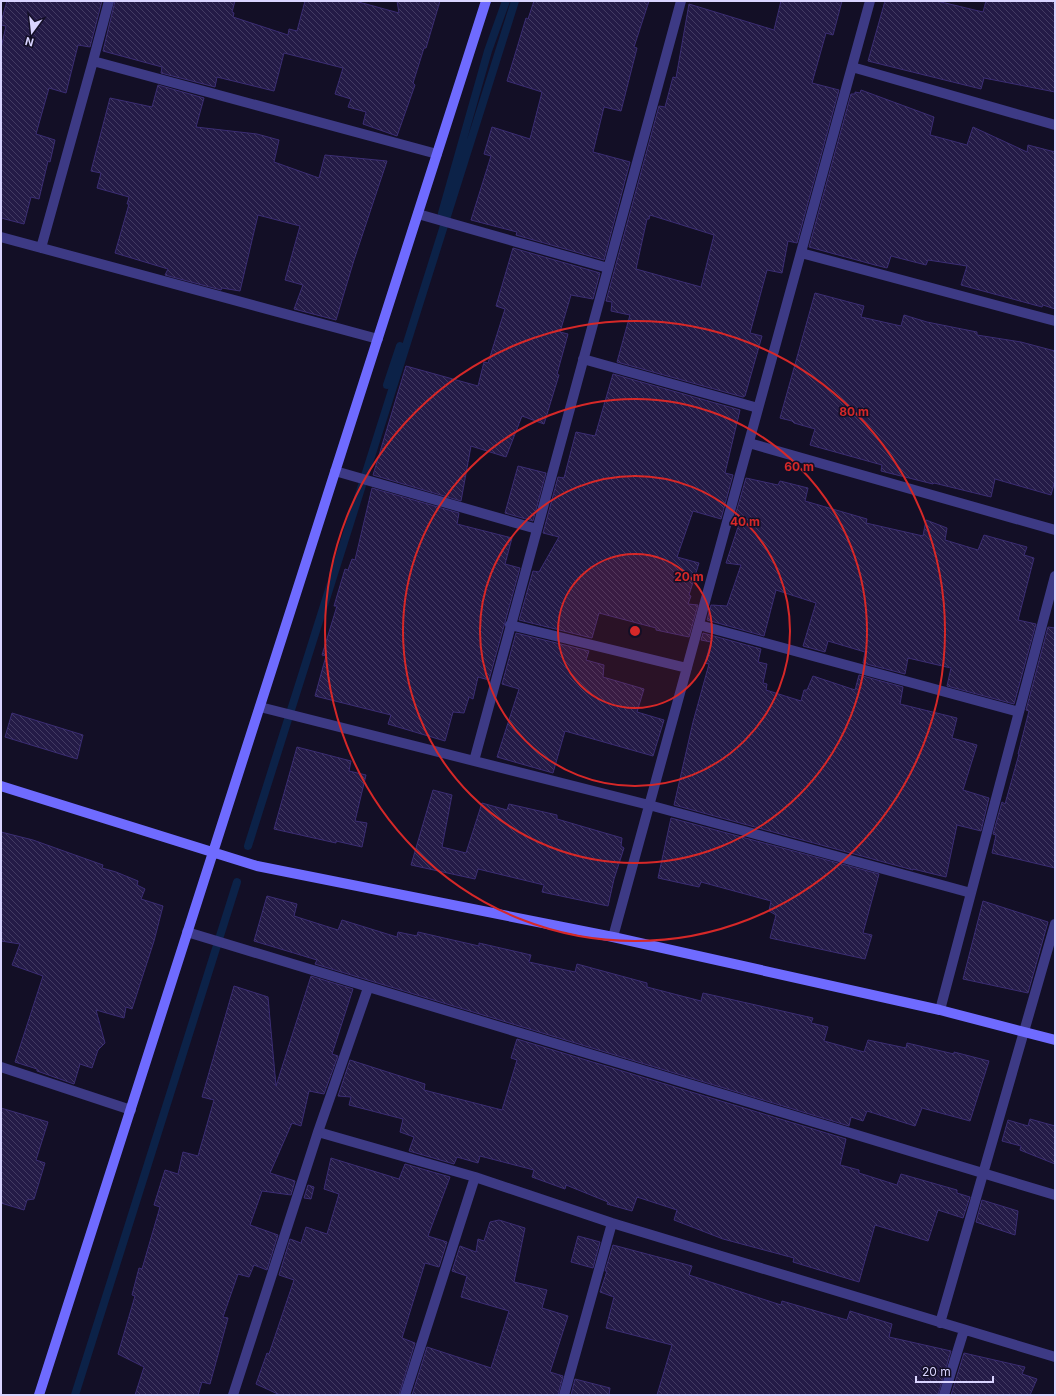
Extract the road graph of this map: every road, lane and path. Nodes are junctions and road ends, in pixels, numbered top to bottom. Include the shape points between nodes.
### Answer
1 (109, 1) edge
2 (486, 1) edge
3 (681, 1) edge
4 (870, 1) edge
5 (93, 61) junction
6 (852, 67) junction
7 (1055, 125) edge
8 (438, 154) junction
9 (418, 214) junction
10 (1, 238) edge
11 (41, 248) junction
12 (801, 253) junction
13 (608, 268) junction
14 (1055, 321) edge
15 (378, 339) junction
16 (583, 359) junction
17 (758, 408) junction
18 (749, 443) junction
19 (336, 471) junction
20 (537, 529) junction
21 (1055, 530) edge
22 (1055, 576) edge
23 (1052, 598) edge
24 (510, 625) junction
25 (699, 625) junction
26 (687, 668) junction
27 (260, 706) junction
28 (1019, 712) junction
29 (474, 761) junction
30 (1, 786) edge
31 (649, 806) junction
32 (213, 852) junction
33 (971, 893) junction
34 (1055, 924) edge
35 (187, 932) junction
36 (613, 937) junction
37 (368, 988) junction
38 (940, 1010) junction
39 (1024, 1032) junction
40 (1055, 1040) edge
41 (1, 1067) edge
42 (131, 1110) junction
43 (318, 1132) junction
44 (983, 1174) junction
45 (475, 1177) junction
46 (1055, 1195) edge
47 (612, 1223) junction
48 (940, 1323) junction
49 (964, 1330) junction
50 (1055, 1357) edge
51 (39, 1395) edge
52 (233, 1395) edge
53 (405, 1395) edge
54 (564, 1395) edge
55 (944, 1395) edge

1 - 5 street
2 - 8 street
3 - 13 street
4 - 6 street
5 - 8 street
5 - 11 street
6 - 7 street
6 - 12 street
8 - 9 street
9 - 13 street
9 - 15 street
10 - 11 street
11 - 15 street
12 - 14 street
12 - 17 street
13 - 16 street
15 - 19 street
16 - 17 street
16 - 20 street
17 - 18 street
18 - 21 street
18 - 25 street
19 - 20 street
19 - 27 street
20 - 24 street
22 - 23 street
23 - 28 street
24 - 26 street
24 - 29 street
25 - 26 street
25 - 28 street
26 - 31 street
27 - 29 street
27 - 32 street
28 - 33 street
29 - 31 street
30 - 32 street
31 - 33 street
31 - 36 street
32 - 35 street
32 - 36 street via 257,866
33 - 38 street
34 - 39 street
35 - 37 street
35 - 42 street
36 - 38 street
37 - 43 street
37 - 44 street
38 - 39 street
39 - 40 street
39 - 44 street
41 - 42 street
42 - 51 street
43 - 45 street
43 - 52 street
44 - 46 street
44 - 48 street
45 - 47 street
45 - 53 street
47 - 48 street
47 - 54 street
48 - 49 street
49 - 50 street
49 - 55 street

